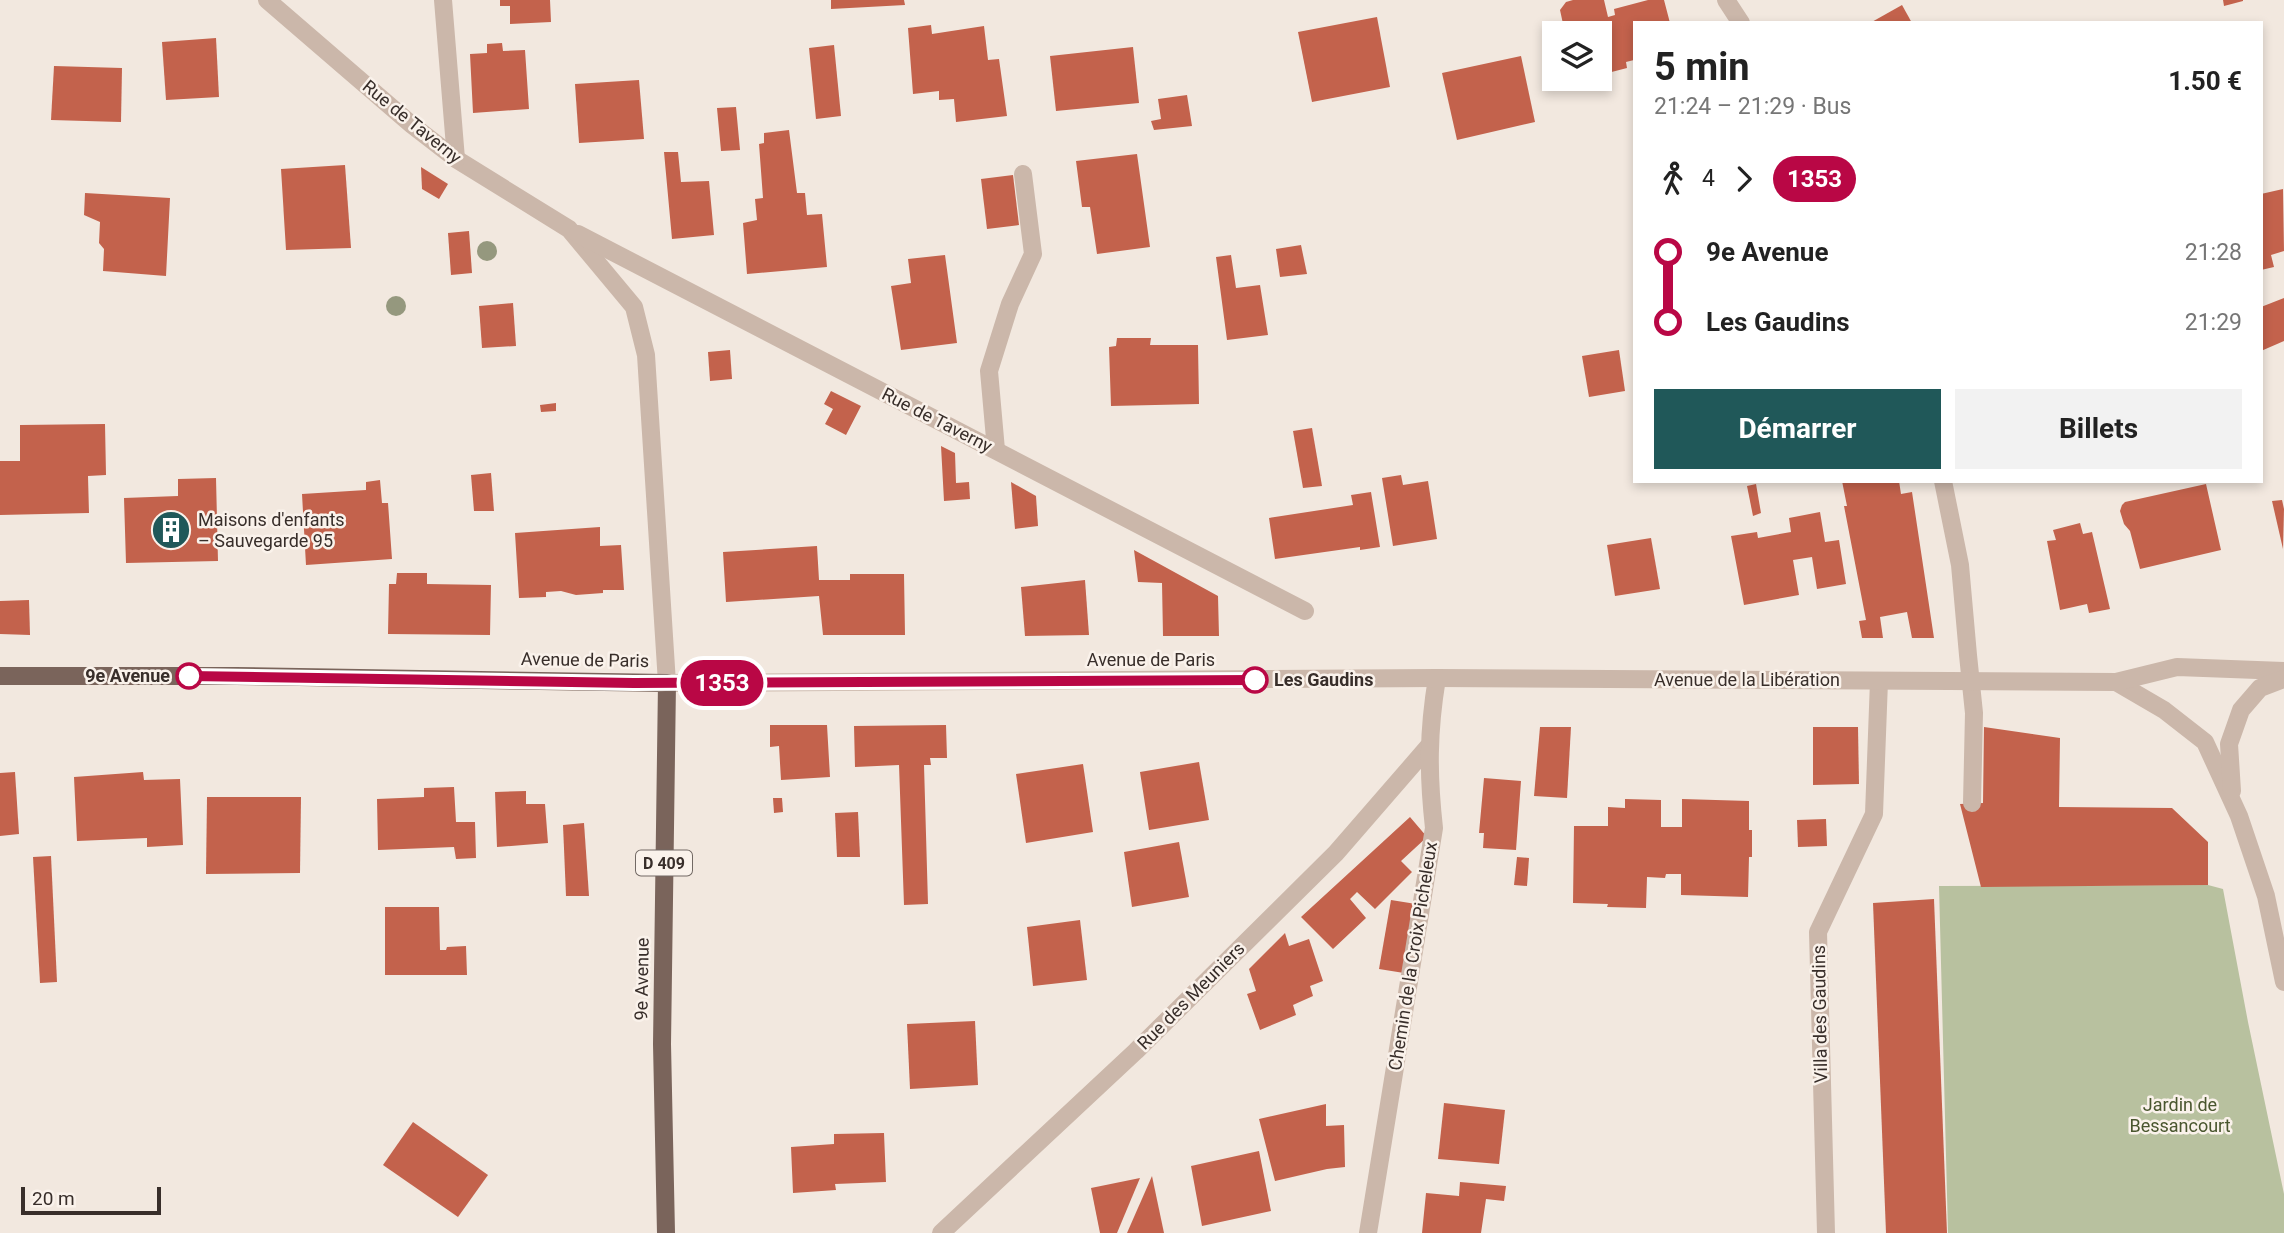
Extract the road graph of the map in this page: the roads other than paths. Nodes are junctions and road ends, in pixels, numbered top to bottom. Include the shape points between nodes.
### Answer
1 (267, 0) edge
2 (443, 0) edge
3 (1726, 0) edge
4 (1740, 21) edge
5 (456, 159) junction
6 (1023, 174) dead end
7 (569, 229) junction
8 (996, 450) junction
9 (1944, 483) edge
10 (1305, 611) dead end
11 (2284, 671) edge
12 (0, 676) edge
13 (1437, 678) junction
14 (1378, 679) joint
15 (2284, 679) edge
16 (1879, 681) junction
17 (1969, 682) junction
18 (2116, 682) junction
19 (667, 683) junction
20 (1428, 747) junction
21 (2232, 802) junction
22 (1972, 803) dead end
23 (2284, 982) edge
24 (666, 1233) edge
25 (941, 1233) edge
26 (1368, 1233) edge
27 (1826, 1233) edge

1 - 5 street, Rue de Taverny
2 - 5 street
3 - 4 street
5 - 7 street, Rue de Taverny
6 - 8 street via 1033,254 1010,304 989,371
7 - 8 street, Rue de Taverny
7 - 19 street, Rue de Taverny via 634,307 646,355
8 - 10 street, Rue de Taverny
9 - 17 street via 1960,565
11 - 18 street, Avenue de la Libération via 2178,667
12 - 19 main road, Avenue de Paris
13 - 14 street, Avenue de la Libération
13 - 16 street, Avenue de la Libération
13 - 20 street, Chemin de la Croix Picheleux
14 - 19 street, Avenue de Paris
15 - 21 street via 2260,688 2241,710 2229,744
16 - 17 street, Avenue de la Libération
16 - 27 street, Villa des Gaudins via 1874,814 1818,932
17 - 18 street, Avenue de la Libération
17 - 22 street via 1974,713
18 - 21 street via 2164,710 2205,742
19 - 24 main road, 9e Avenue / D 409 via 662,1044
20 - 25 street, Rue des Meuniers via 1317,872 1136,1051
20 - 26 street, Chemin de la Croix Picheleux via 1434,828
21 - 23 street via 2266,897

